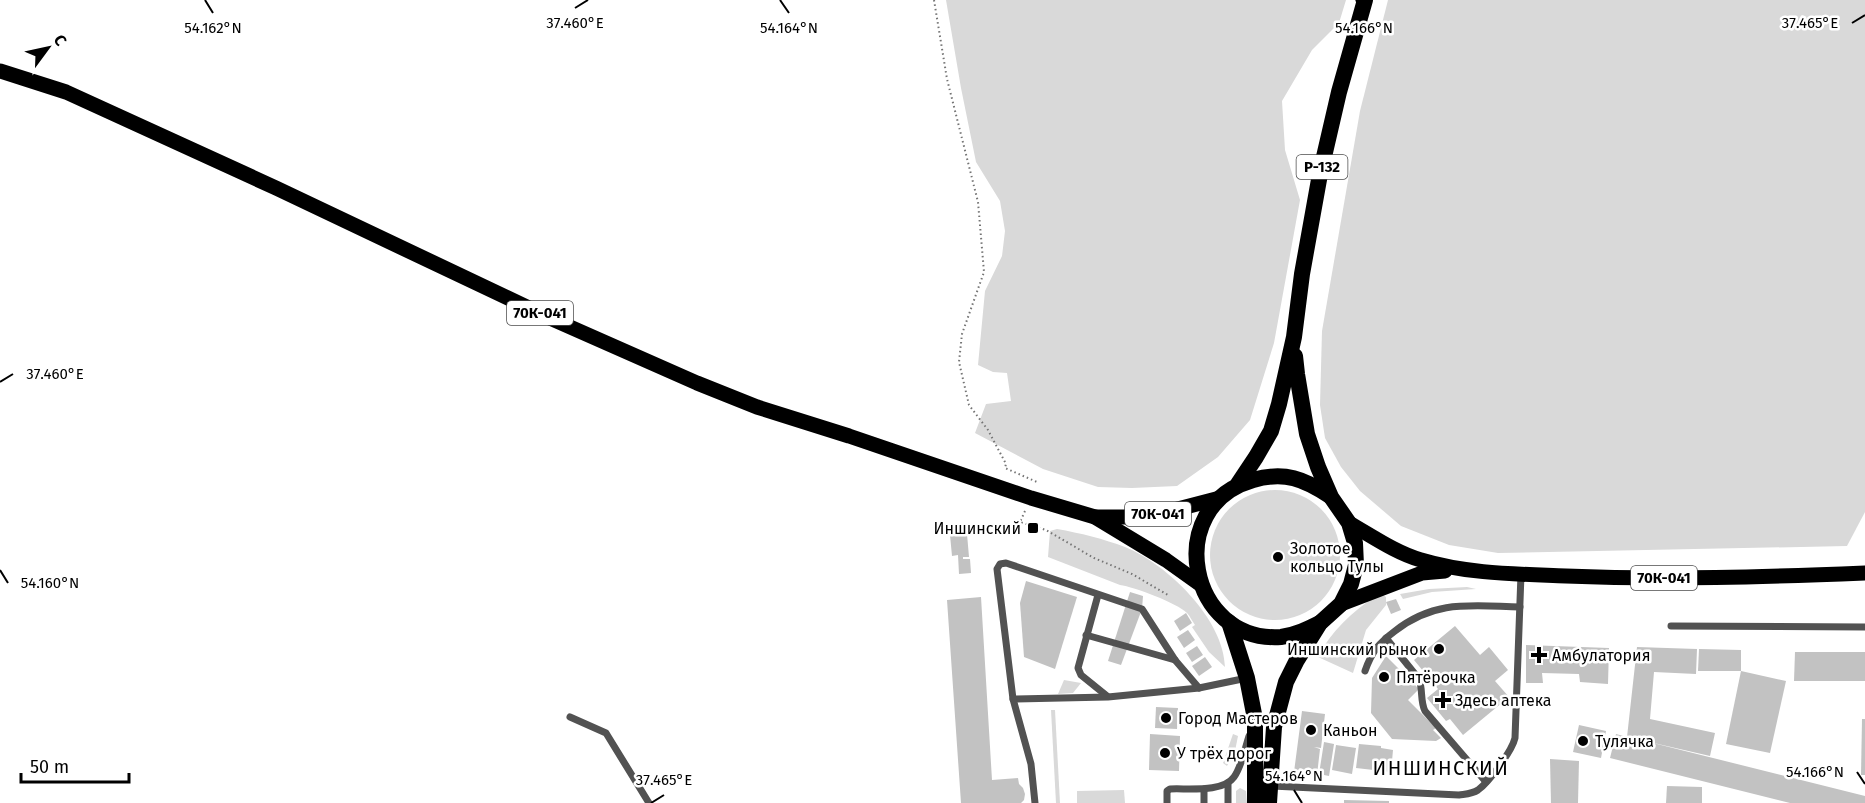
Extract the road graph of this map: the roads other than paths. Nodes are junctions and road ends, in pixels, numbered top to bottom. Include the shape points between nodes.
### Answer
1 (1365, 0) edge
2 (0, 71) edge
3 (1294, 337) junction
4 (1238, 484) junction
5 (1331, 496) junction
6 (1220, 498) junction
7 (1095, 517) junction
8 (1349, 522) junction
9 (1463, 569) junction
10 (1865, 573) edge
11 (1521, 574) junction
12 (1200, 585) junction
13 (1098, 595) junction
14 (1341, 604) junction
15 (1520, 607) junction
16 (1229, 622) junction
17 (1320, 623) junction
18 (1671, 626) dead end
19 (1865, 627) edge
20 (1086, 634) junction
21 (1386, 638) junction
22 (1175, 660) junction
23 (1365, 670) dead end
24 (1247, 678) junction
25 (1199, 688) junction
26 (1108, 697) junction
27 (1013, 699) junction
28 (570, 717) dead end
29 (1254, 719) junction
30 (1486, 782) junction
31 (1228, 783) junction
32 (1204, 789) junction
33 (1269, 794) edge
34 (649, 803) edge
35 (1035, 803) edge
36 (1167, 803) edge
37 (1204, 803) edge
38 (1228, 803) edge
39 (1255, 803) edge

1 - 3 highway, Р-132 via 1320,174
2 - 7 main road, 70К-041 via 66,92 687,379 757,407
3 - 4 highway, Р-132 via 1271,430
3 - 5 highway, Р-132 via 1307,434
4 - 5 highway, Р-132 via 1269,475 1290,476
4 - 6 highway, Р-132
5 - 8 highway, Р-132
6 - 7 main road, 70К-041 via 1147,517
6 - 12 highway, Р-132 via 1198,537
7 - 12 main road, 70К-041
8 - 9 main road, 70К-041 via 1421,560
8 - 14 highway, Р-132 via 1356,565 1352,584
9 - 11 main road, 70К-041
9 - 14 main road, 70К-041 via 1422,573
10 - 11 main road, 70К-041 via 1760,578
11 - 15 lane
12 - 16 highway, Р-132
13 - 20 lane
13 - 22 lane via 1142,609
13 - 27 lane via 1006,563 999,565
14 - 17 highway, Р-132
15 - 21 lane via 1441,608 1411,620
15 - 30 lane via 1515,738
16 - 17 highway, Р-132 via 1245,631 1281,637
16 - 24 highway, Р-132
17 - 33 highway, Р-132 via 1286,682 1274,727
18 - 19 lane
20 - 22 lane
20 - 26 lane via 1079,672
21 - 23 lane via 1375,649
21 - 30 lane via 1420,681 1424,709
22 - 25 lane
24 - 25 lane
24 - 29 highway, Р-132
25 - 26 lane
26 - 27 lane
27 - 35 lane via 1031,764
28 - 34 lane via 606,733
29 - 31 lane via 1236,773
29 - 39 highway, Р-132
30 - 33 lane via 1473,793 1459,795
31 - 32 lane
31 - 38 lane
32 - 36 lane via 1168,790
32 - 37 lane

